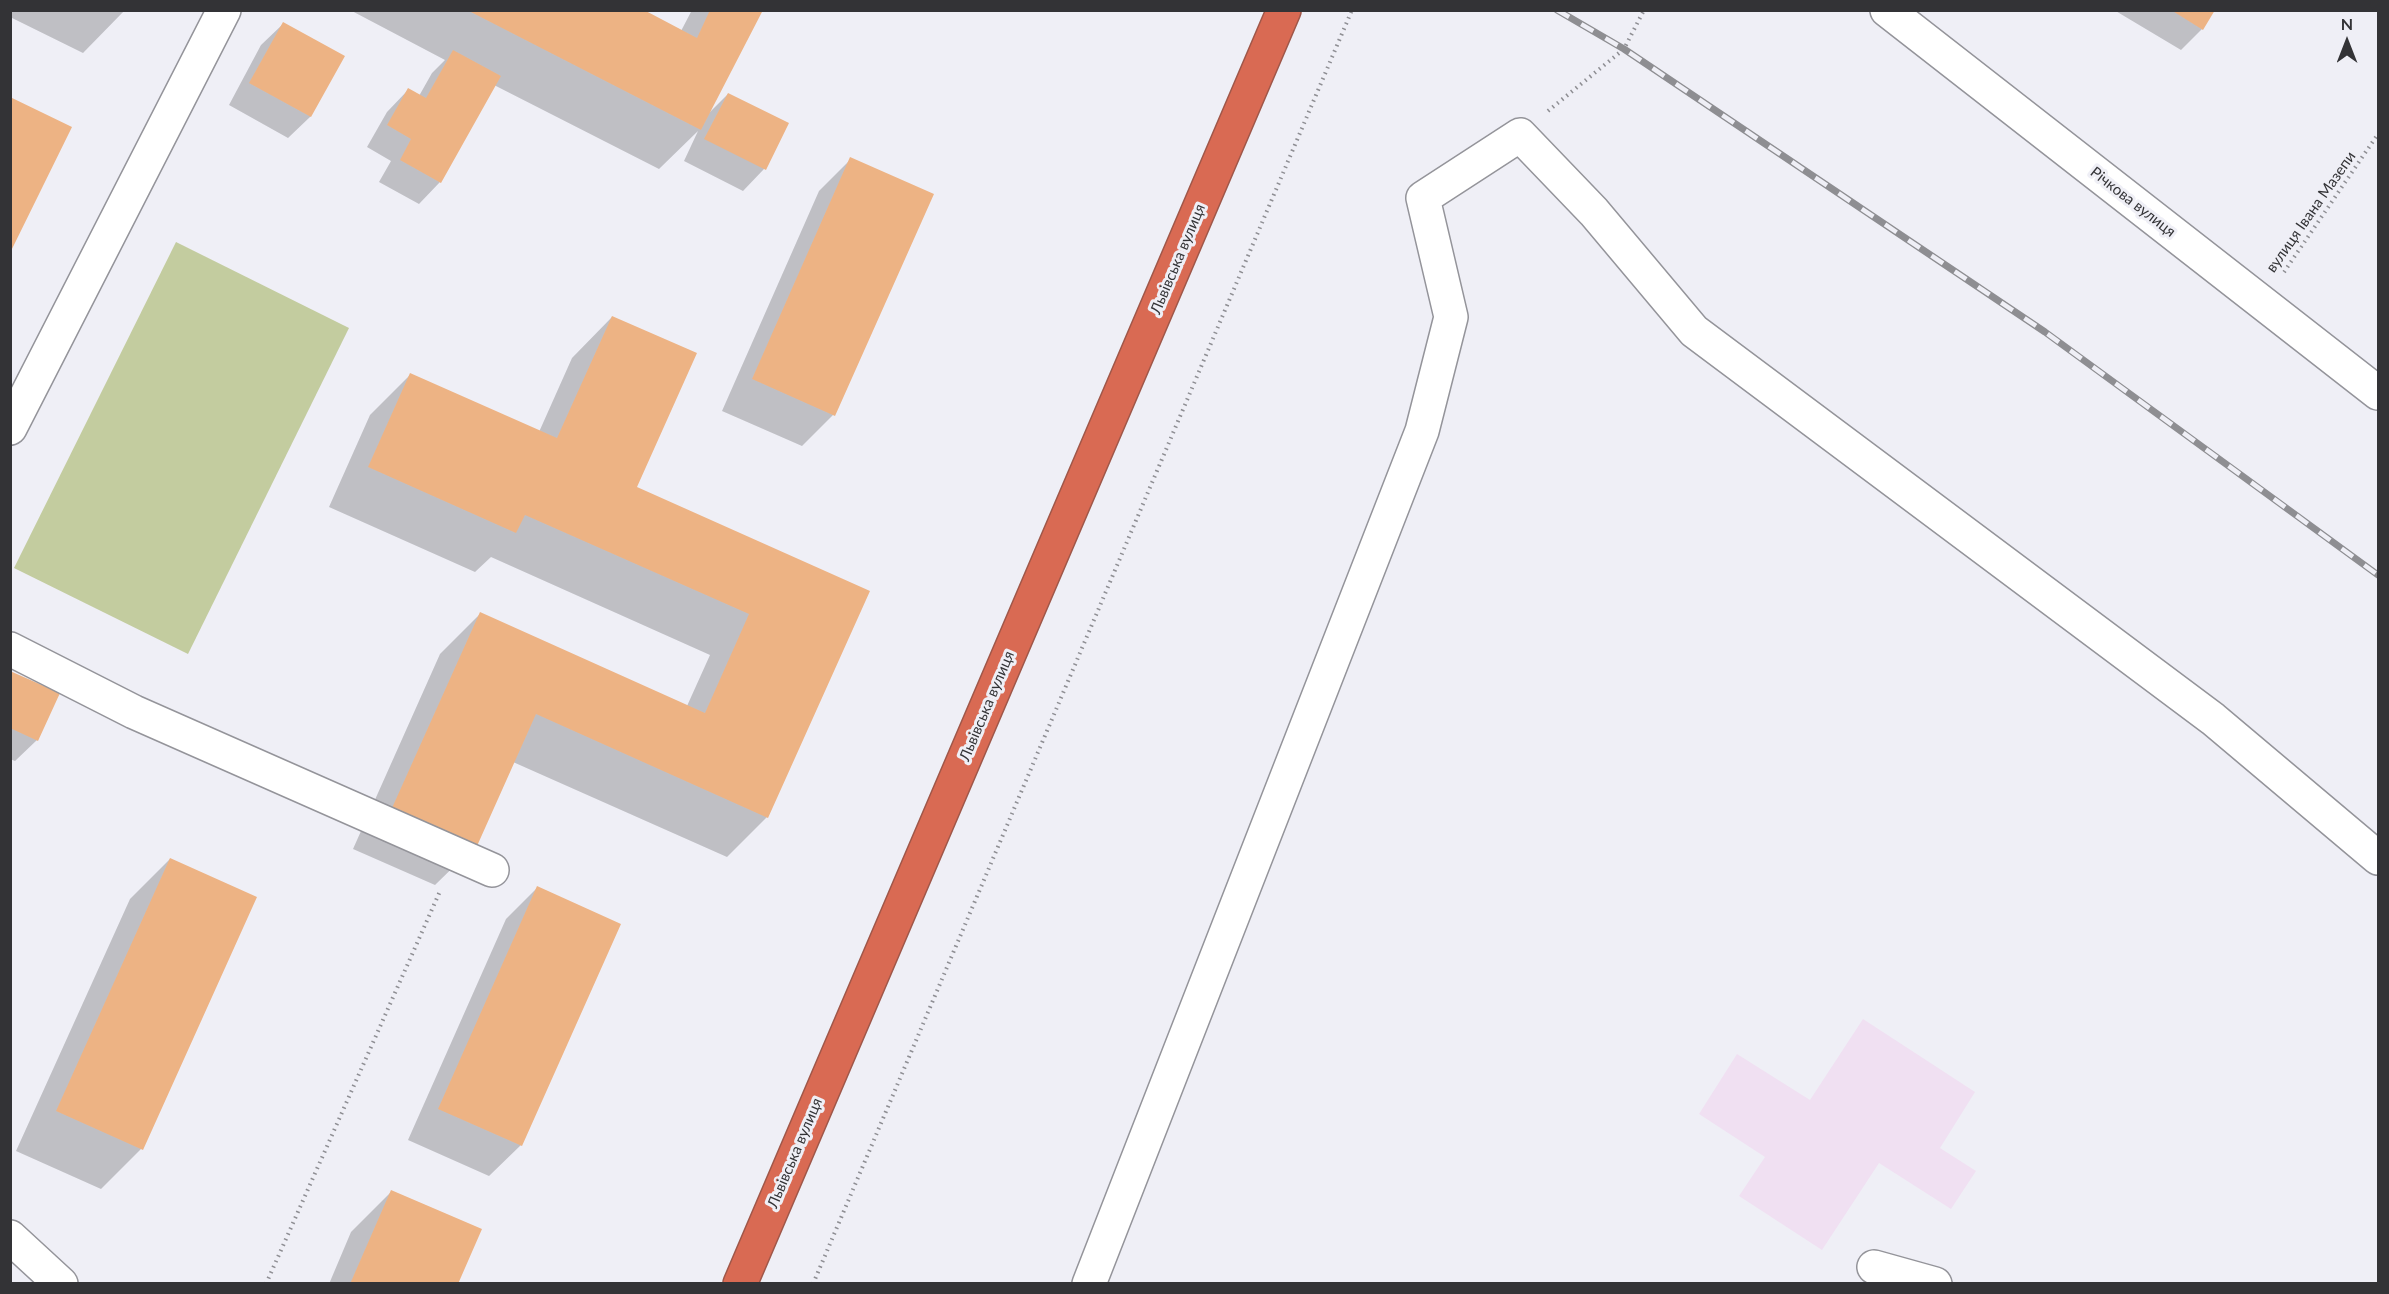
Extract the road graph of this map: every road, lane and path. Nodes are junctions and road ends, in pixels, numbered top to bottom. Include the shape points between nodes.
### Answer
1 (224, 10) edge
2 (1284, 10) edge
3 (1352, 10) edge
4 (1644, 10) edge
5 (1887, 10) edge
6 (2379, 134) edge
7 (1520, 135) junction
8 (2262, 302) junction
9 (2379, 393) edge
10 (10, 428) edge
11 (10, 649) edge
12 (457, 854) junction
13 (2379, 858) edge
14 (492, 870) dead end
15 (10, 1237) edge
16 (1874, 1267) dead end
17 (61, 1284) edge
18 (266, 1284) edge
19 (740, 1284) edge
20 (813, 1284) edge
21 (1089, 1284) edge
22 (1935, 1284) edge

1 - 10 street
2 - 19 highway, Львівська вулиця
3 - 20 path
4 - 7 path via 1624,49
5 - 8 street, Річкова вулиця
6 - 8 path, вулиця Івана Мазепи
7 - 13 street via 1594,212 1694,331 2213,719
7 - 21 street via 1423,198 1451,317 1422,431
8 - 9 street, Річкова вулиця
11 - 12 street via 134,712
12 - 14 street
12 - 18 path
15 - 17 street
16 - 22 street

